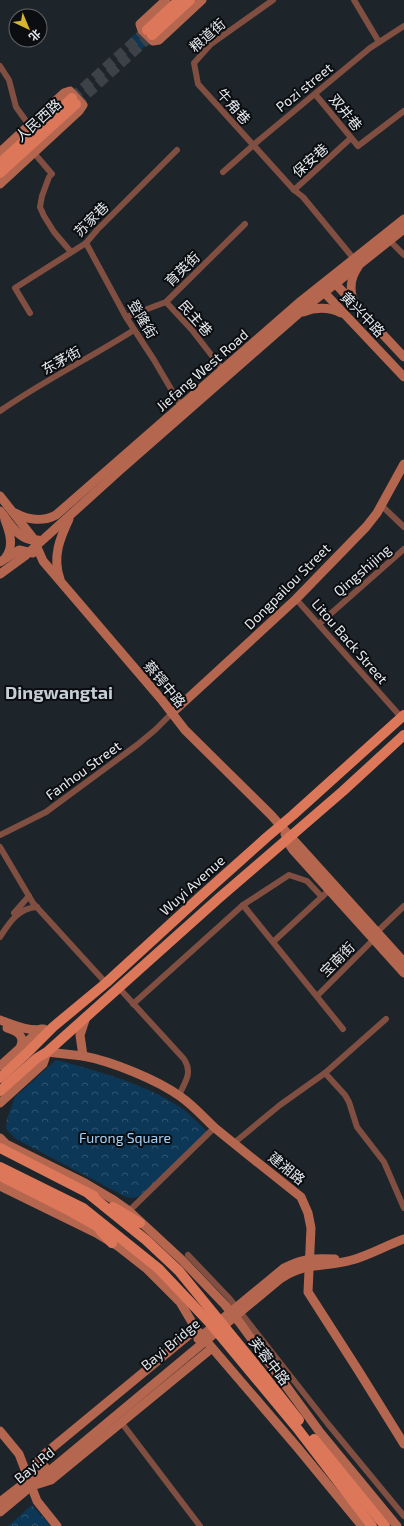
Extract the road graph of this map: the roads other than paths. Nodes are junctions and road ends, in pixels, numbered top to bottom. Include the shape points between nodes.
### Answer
1 (166, 0) edge
2 (179, 0) edge
3 (190, 0) edge
4 (202, 0) edge
5 (274, 0) edge
6 (354, 0) edge
7 (404, 26) edge
8 (379, 42) junction
9 (0, 66) edge
10 (198, 84) joint
11 (315, 94) junction
12 (404, 111) edge
13 (29, 125) junction
14 (351, 138) junction
15 (253, 145) junction
16 (177, 150) dead end
17 (0, 152) edge
18 (34, 153) junction
19 (0, 163) edge
20 (223, 172) dead end
21 (0, 173) edge
22 (0, 184) edge
23 (294, 190) junction
24 (404, 218) edge
25 (245, 224) dead end
26 (404, 229) edge
27 (390, 241) junction
28 (86, 243) junction
29 (71, 252) junction
30 (404, 255) edge
31 (357, 261) junction
32 (333, 281) junction
33 (321, 290) junction
34 (166, 302) junction
35 (357, 307) junction
36 (30, 313) dead end
37 (297, 315) junction
38 (346, 316) junction
39 (126, 317) junction
40 (134, 330) junction
41 (404, 357) edge
42 (223, 370) junction
43 (404, 377) edge
44 (181, 406) junction
45 (0, 411) edge
46 (404, 464) edge
47 (0, 496) edge
48 (381, 505) junction
49 (12, 511) junction
50 (1, 512) edge
51 (72, 514) junction
52 (404, 527) edge
53 (36, 542) junction
54 (404, 549) edge
55 (29, 552) junction
56 (2, 560) edge
57 (43, 561) junction
58 (0, 574) edge
59 (62, 582) junction
60 (296, 599) junction
61 (318, 624) junction
62 (172, 713) junction
63 (403, 716) edge
64 (404, 735) edge
65 (266, 810) junction
66 (293, 816) junction
67 (303, 827) junction
68 (286, 833) junction
69 (0, 835) edge
70 (0, 846) edge
71 (272, 853) junction
72 (302, 854) junction
73 (329, 890) junction
74 (29, 896) junction
75 (322, 897) junction
76 (243, 905) junction
77 (404, 906) edge
78 (36, 907) junction
79 (0, 931) edge
80 (375, 936) junction
81 (0, 938) edge
82 (273, 942) junction
83 (404, 962) edge
84 (404, 973) edge
85 (106, 983) junction
86 (118, 988) junction
87 (317, 996) junction
88 (133, 1004) junction
89 (86, 1017) junction
90 (386, 1019) dead end
91 (0, 1020) edge
92 (0, 1025) edge
93 (53, 1027) junction
94 (41, 1029) junction
95 (344, 1029) dead end
96 (23, 1051) junction
97 (48, 1052) junction
98 (83, 1056) junction
99 (0, 1066) edge
100 (325, 1073) junction
101 (0, 1078) edge
102 (0, 1091) edge
103 (179, 1095) junction
104 (0, 1103) edge
105 (215, 1127) junction
106 (0, 1138) edge
107 (234, 1143) junction
108 (1, 1151) edge
109 (0, 1167) edge
110 (0, 1176) edge
111 (0, 1186) edge
112 (89, 1194) junction
113 (404, 1208) edge
114 (129, 1211) junction
115 (124, 1223) junction
116 (140, 1223) junction
117 (404, 1234) edge
118 (404, 1238) edge
119 (115, 1239) junction
120 (188, 1255) dead end
121 (309, 1263) junction
122 (196, 1328) junction
123 (212, 1348) junction
124 (121, 1422) junction
125 (0, 1431) edge
126 (84, 1438) joint
127 (404, 1444) edge
128 (30, 1482) junction
129 (0, 1502) edge
130 (0, 1512) edge
131 (404, 1516) edge
132 (58, 1526) edge
133 (200, 1526) edge
134 (362, 1526) edge
135 (372, 1526) edge
136 (384, 1526) edge
137 (397, 1526) edge

1 - 4 street via 140,24 142,30 153,41 159,40
2 - 3 main road via 150,32
5 - 10 street, 粮道街 via 211,44 198,58 194,63
6 - 8 street
7 - 8 street, Pozi street
8 - 11 street, Pozi street
9 - 13 street via 9,80 16,107
10 - 15 street, 牛角巷
11 - 14 street, 双井巷
11 - 15 street, Pozi street
12 - 14 street, 双井巷 via 358,146
13 - 17 street
13 - 18 street via 67,91 73,93 83,105 80,111
14 - 23 street, 保安巷
15 - 20 street, Pozi street
15 - 23 street, 保安巷
16 - 28 street, 苏家巷
18 - 22 street
18 - 29 street via 52,174 40,207
19 - 21 main road, 人民西路 via 74,101
23 - 31 street via 303,197
24 - 31 street, Jiefang West Road
25 - 34 street, 育英街
26 - 27 street, Jiefang West Road
27 - 30 street
27 - 31 street, Jiefang West Road
28 - 29 street, 苏家巷
28 - 39 street, 登隆街
29 - 36 street, 苏家巷 via 15,288
31 - 32 street, Jiefang West Road
31 - 35 street via 352,296
32 - 33 street, Jiefang West Road
32 - 35 street, 黄兴中路
33 - 37 street, Jiefang West Road
33 - 38 street, 黄兴中路
33 - 42 street, Jiefang West Road
34 - 39 street, 育英街
34 - 42 street, 民主巷
35 - 41 street, 黄兴中路
37 - 38 street via 322,308 335,310
37 - 51 street, Jiefang West Road
38 - 43 street, 黄兴中路
39 - 40 street, 登隆街
40 - 44 street, 登隆街
40 - 45 street, 东茅街 via 97,354 30,390
42 - 44 street, Jiefang West Road
44 - 49 street, Jiefang West Road via 56,515 47,519 33,519
46 - 48 street, Dongpailou Street
47 - 49 street, 蔡锷中路
48 - 52 street
48 - 60 street, Dongpailou Street via 366,527
49 - 53 street, 蔡锷中路
50 - 53 street via 22,537
50 - 56 street via 11,542 10,552
51 - 53 street, Jiefang West Road via 45,538
51 - 59 street via 57,552
53 - 55 street
53 - 57 street, 蔡锷中路
54 - 61 street, Qingshijing
55 - 56 street via 19,550
55 - 57 street
55 - 58 street
57 - 59 street, 蔡锷中路
59 - 62 street, 蔡锷中路
60 - 61 street, Litou Back Street
60 - 62 street, Dongpailou Street
61 - 63 street, Litou Back Street
62 - 65 street, 蔡锷中路 via 185,730
62 - 69 street, Fanhou Street via 137,745 52,807
63 - 66 main road, Wuyi Avenue
64 - 67 main road, Wuyi Avenue
65 - 66 street via 274,816 283,818
65 - 68 street, 蔡锷中路
66 - 68 main road, Wuyi Avenue
67 - 68 main road, Wuyi Avenue
67 - 72 street via 299,839
68 - 71 main road, Wuyi Avenue
68 - 72 street, 蔡锷中路
68 - 85 main road, Wuyi Avenue via 201,896
70 - 74 street
71 - 72 street via 286,849
71 - 86 main road, Wuyi Avenue
72 - 73 street, 蔡锷中路
72 - 80 street, 蔡锷中路
73 - 75 street
73 - 80 street, 蔡锷中路
74 - 78 street
74 - 79 street
75 - 76 street via 307,882 289,875
75 - 82 street
76 - 82 street
76 - 88 street
77 - 80 street, 宝南街
78 - 81 street via 18,914
78 - 85 street
80 - 83 street, 蔡锷中路
80 - 84 street, 蔡锷中路
80 - 87 street, 宝南街
82 - 87 street
85 - 93 main road, Wuyi Avenue
86 - 88 street
86 - 89 main road, Wuyi Avenue
87 - 95 street
88 - 103 street via 188,1066 188,1074
89 - 97 main road, Wuyi Avenue
89 - 98 street via 80,1035
90 - 100 street
91 - 94 street via 24,1028
92 - 96 street via 20,1035
93 - 94 street
93 - 96 main road, Wuyi Avenue
94 - 96 street
96 - 99 street
96 - 101 main road, Wuyi Avenue
97 - 98 street, 建湘路
97 - 102 main road, Wuyi Avenue via 37,1058
97 - 104 street via 43,1064
98 - 103 street, 建湘路 via 117,1066
100 - 107 street via 280,1105
100 - 113 street via 345,1095 357,1127 384,1162
103 - 105 street, 建湘路
105 - 107 street, 建湘路
105 - 114 street
106 - 114 street via 6,1144 85,1183
107 - 121 street, 建湘路 via 301,1197 311,1228
108 - 112 main road
108 - 115 main road
109 - 119 main road, 芙蓉中路 via 83,1208
110 - 119 main road via 98,1227
111 - 119 street via 96,1233
112 - 115 main road
112 - 116 main road
114 - 116 street
115 - 136 main road, 芙蓉中路 via 163,1255 195,1289
116 - 137 street via 225,1305 319,1431
117 - 121 street via 351,1256 338,1259 321,1258
118 - 121 street via 353,1260
119 - 122 street via 180,1302
119 - 135 main road, 芙蓉中路 via 141,1253 165,1274 208,1322 297,1428
120 - 131 street via 230,1299
121 - 126 street, Bayi Bridge via 279,1276
121 - 127 street, 建湘路 via 308,1292
122 - 123 street
122 - 128 street via 41,1457
123 - 124 street
123 - 134 street
124 - 128 street via 51,1480
124 - 133 street
125 - 128 street via 19,1454
126 - 128 street, Bayi.Rd
128 - 129 street, Bayi.Rd
128 - 130 street, Bayi.Rd
128 - 132 street via 37,1501

